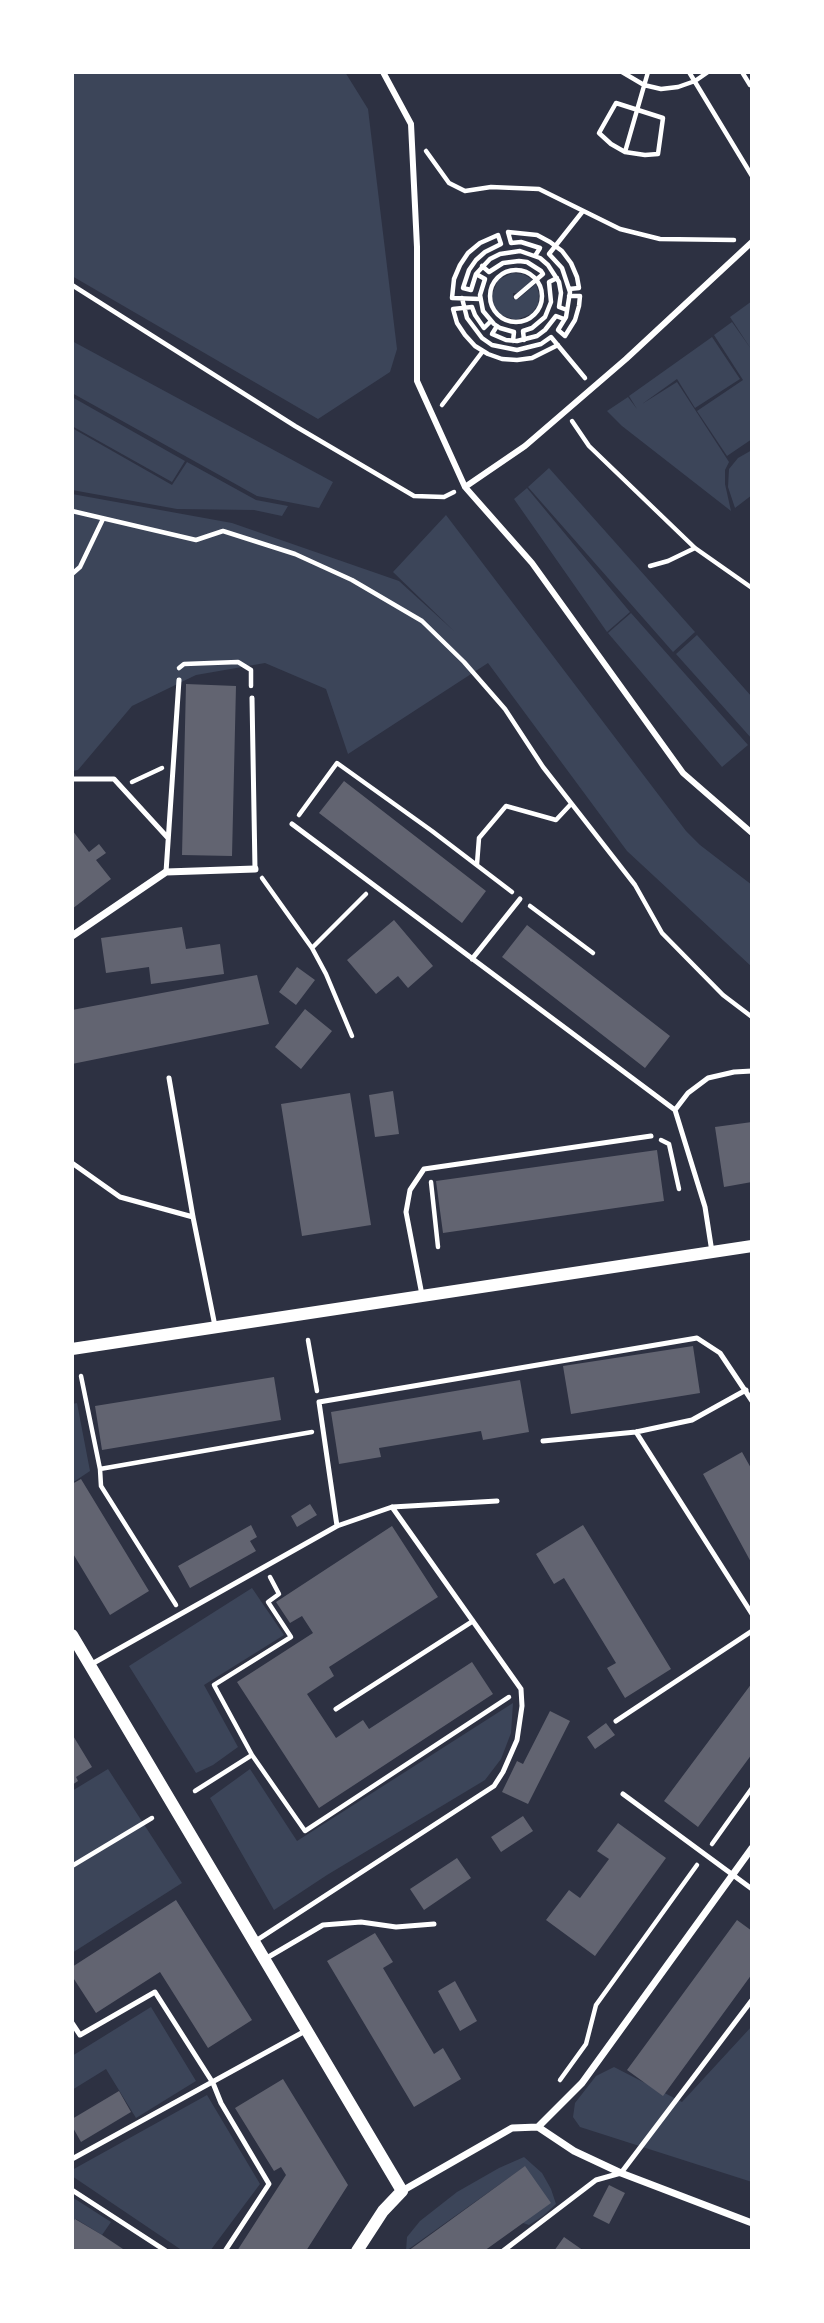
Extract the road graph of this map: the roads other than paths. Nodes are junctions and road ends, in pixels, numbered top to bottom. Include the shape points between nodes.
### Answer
1 (383, 72) edge
2 (752, 242) edge
3 (465, 487) junction
4 (179, 680) dead end
5 (252, 698) dead end
6 (72, 779) edge
7 (292, 824) road end
8 (752, 833) edge
9 (169, 838) junction
10 (255, 869) joint
11 (166, 872) junction
12 (520, 899) road end
13 (72, 936) edge
14 (472, 959) junction
15 (752, 1071) edge
16 (169, 1078) dead end
17 (675, 1110) junction
18 (651, 1136) road end
19 (72, 1163) edge
20 (192, 1217) junction
21 (752, 1246) edge
22 (712, 1252) junction
23 (422, 1296) junction
24 (215, 1326) junction
25 (72, 1349) edge
26 (746, 1390) junction
27 (752, 1401) edge
28 (636, 1432) junction
29 (543, 1441) dead end
30 (496, 1501) dead end
31 (392, 1507) junction
32 (337, 1526) junction
33 (752, 1614) edge
34 (473, 1621) junction
35 (752, 1631) edge
36 (72, 1634) edge
37 (90, 1665) junction
38 (336, 1709) dead end
39 (616, 1721) dead end
40 (623, 1794) dead end
41 (752, 1848) edge
42 (733, 1875) junction
43 (752, 1889) edge
44 (435, 1924) dead end
45 (254, 1942) junction
46 (264, 1959) junction
47 (752, 2000) edge
48 (72, 2023) edge
49 (307, 2030) junction
50 (214, 2082) junction
51 (538, 2127) junction
52 (72, 2159) edge
53 (621, 2173) junction
54 (72, 2190) edge
55 (402, 2191) junction
56 (752, 2223) edge
57 (166, 2251) edge
58 (225, 2251) edge
59 (357, 2251) edge
60 (503, 2251) edge

1 - 3 street via 411,124 417,381
2 - 3 street via 525,446
3 - 8 street via 532,563 683,773
4 - 9 lane
5 - 10 lane
6 - 9 lane via 114,779
7 - 14 lane
9 - 11 lane
10 - 11 street
11 - 13 street
12 - 14 lane
14 - 17 lane
15 - 17 lane via 708,1078
16 - 20 lane
17 - 22 lane via 705,1207
18 - 23 lane via 425,1169 411,1190 406,1212
19 - 20 lane via 120,1197
20 - 24 lane
21 - 22 street
22 - 23 street
23 - 24 street
24 - 25 street
26 - 27 lane
26 - 28 lane via 692,1420
26 - 32 lane via 720,1353 697,1338 319,1402
28 - 29 lane
28 - 33 lane
30 - 31 lane
31 - 32 lane
31 - 34 lane
32 - 37 lane
34 - 38 lane
34 - 45 lane via 521,1689 517,1740 494,1786
35 - 39 lane
36 - 37 street
37 - 45 street
40 - 42 lane
41 - 42 street
42 - 43 lane
42 - 51 street via 582,2083
44 - 46 lane via 323,1925
45 - 46 street
46 - 49 street
47 - 53 lane
48 - 50 lane via 80,2035 155,1992
49 - 50 lane
49 - 55 street
50 - 52 lane
50 - 58 lane via 221,2103 269,2184
51 - 53 street via 574,2151
51 - 55 street via 512,2128
53 - 56 street
53 - 60 lane via 596,2180
54 - 57 lane
55 - 59 street

